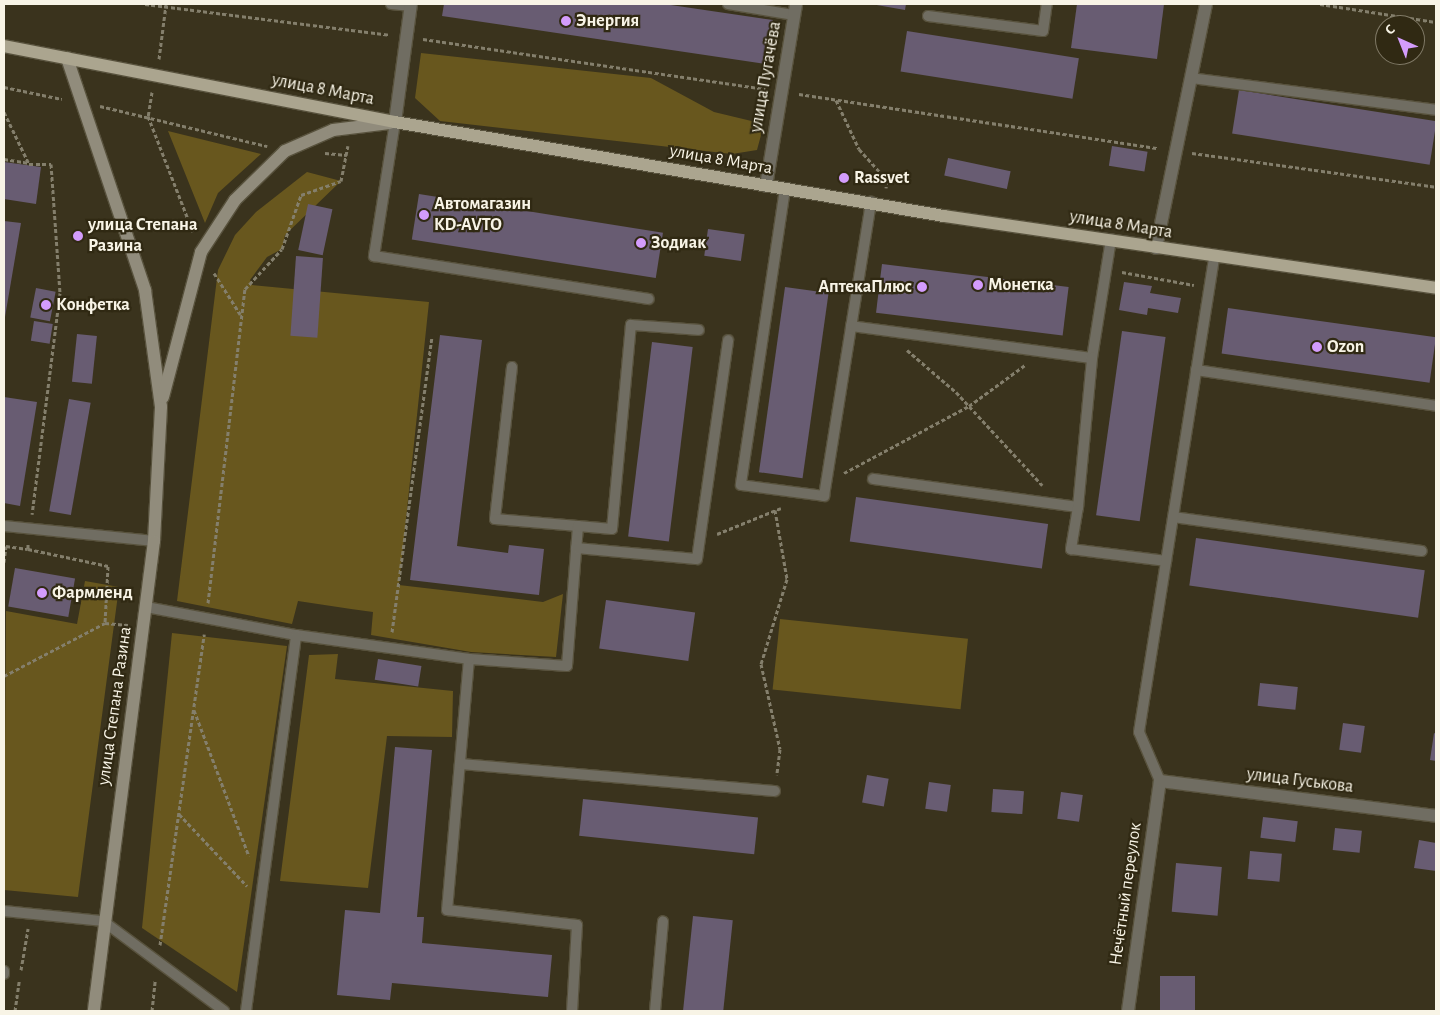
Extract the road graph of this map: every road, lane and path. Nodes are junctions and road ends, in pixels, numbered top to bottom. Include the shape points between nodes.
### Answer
1 (145, 4) edge
2 (166, 4) edge
3 (391, 4) edge
4 (728, 4) edge
5 (1047, 4) edge
6 (1206, 4) edge
7 (1320, 4) edge
8 (411, 5) edge
9 (158, 6) dead end
10 (795, 9) edge
11 (928, 16) dead end
12 (1436, 22) edge
13 (6, 44) edge
14 (67, 58) junction
15 (156, 74) junction
16 (1190, 78) junction
17 (4, 87) edge
18 (836, 100) dead end
19 (82, 103) junction
20 (1436, 110) edge
21 (4, 112) edge
22 (148, 116) junction
23 (395, 122) junction
24 (350, 128) junction
25 (285, 151) junction
26 (320, 153) dead end
27 (346, 155) junction
28 (4, 158) edge
29 (29, 164) junction
30 (766, 186) junction
31 (786, 189) junction
32 (877, 204) junction
33 (1111, 240) junction
34 (1156, 248) junction
35 (201, 252) junction
36 (1214, 258) junction
37 (1106, 270) junction
38 (1209, 287) junction
39 (1436, 288) edge
40 (649, 299) dead end
41 (240, 315) junction
42 (851, 326) junction
43 (699, 330) dead end
44 (883, 330) junction
45 (432, 337) dead end
46 (728, 340) dead end
47 (1044, 352) junction
48 (1092, 358) junction
49 (512, 367) dead end
50 (1196, 370) junction
51 (969, 406) junction
52 (1436, 406) edge
53 (161, 407) junction
54 (873, 479) dead end
55 (826, 482) junction
56 (814, 494) junction
57 (1059, 504) junction
58 (1078, 507) junction
59 (775, 510) junction
60 (1173, 517) junction
61 (4, 526) edge
62 (578, 526) junction
63 (30, 530) junction
64 (154, 541) junction
65 (697, 542) junction
66 (576, 548) junction
67 (28, 549) junction
68 (1422, 551) dead end
69 (1166, 561) junction
70 (4, 562) edge
71 (146, 607) junction
72 (206, 619) junction
73 (296, 635) junction
74 (390, 648) junction
75 (469, 659) junction
76 (4, 676) edge
77 (193, 709) junction
78 (460, 764) junction
79 (1160, 781) junction
80 (775, 791) joint
81 (178, 813) junction
82 (1436, 816) edge
83 (262, 889) junction
84 (261, 901) junction
85 (4, 911) edge
86 (31, 914) junction
87 (103, 921) junction
88 (663, 921) dead end
89 (158, 958) junction
90 (14, 1011) edge
91 (94, 1011) edge
92 (152, 1011) edge
93 (218, 1011) edge
94 (224, 1011) edge
95 (246, 1011) edge
96 (572, 1011) edge
97 (655, 1011) edge
98 (1128, 1011) edge

1 - 9 path
2 - 15 path
3 - 8 lane
4 - 10 lane
5 - 11 lane via 1043,31
6 - 16 street
7 - 12 path
8 - 23 street
10 - 30 street, улица Пугачёва
13 - 14 main road, улица 8 Марта
14 - 15 main road, улица 8 Марта
14 - 19 main road, улица Степана Разина
15 - 22 path
15 - 23 main road, улица 8 Марта
16 - 20 lane
16 - 34 street
17 - 19 path
18 - 32 path via 859,149 888,180
19 - 22 path
19 - 53 main road, улица Степана Разина via 145,290
21 - 29 path
22 - 25 path
22 - 35 path
23 - 24 main road
23 - 30 main road, улица 8 Марта
23 - 40 lane via 374,256
24 - 25 main road via 332,130
24 - 27 path
25 - 35 main road via 235,200
26 - 27 path
27 - 41 path via 341,181 301,195 282,248 245,289
28 - 29 path
29 - 63 path via 51,164 60,293
30 - 31 main road, улица 8 Марта
31 - 32 main road, улица 8 Марта
31 - 56 lane via 742,485
32 - 33 main road, улица 8 Марта
32 - 42 lane
33 - 34 main road, улица 8 Марта
33 - 37 lane
34 - 36 main road, улица 8 Марта
35 - 41 path
35 - 53 main road
36 - 38 lane
36 - 39 main road, улица 8 Марта
37 - 38 path
37 - 48 lane
38 - 50 lane
41 - 72 path
42 - 44 lane
42 - 55 lane
43 - 62 lane via 631,325 612,529
44 - 47 lane
44 - 51 path
45 - 74 path
46 - 65 lane
47 - 48 lane
47 - 51 path
48 - 58 lane
49 - 62 lane via 495,519
50 - 52 lane
50 - 60 lane
51 - 55 path
51 - 57 path
53 - 64 main road, улица Степана Разина
54 - 57 lane
55 - 56 lane via 824,496
56 - 59 path
57 - 58 lane
58 - 69 lane via 1071,549
59 - 65 path
59 - 80 path via 787,579 761,664 780,749
60 - 68 lane
60 - 69 lane
61 - 63 lane
62 - 66 lane
63 - 64 lane
63 - 67 path
64 - 71 main road, улица Степана Разина
65 - 66 lane via 697,559
66 - 75 lane via 566,666
67 - 70 path via 6,546
67 - 76 path via 108,566 105,623
69 - 79 lane via 1139,732
71 - 72 lane
71 - 87 main road, улица Степана Разина
72 - 73 lane
72 - 77 path
73 - 74 lane
73 - 83 lane
74 - 75 lane
75 - 78 lane
77 - 81 path
77 - 83 path
78 - 80 lane
78 - 96 lane via 447,910 578,925
79 - 82 street, улица Гуськова
79 - 98 street, Нечётный переулок
81 - 84 path
81 - 89 path
83 - 84 lane
84 - 95 lane
85 - 86 lane
86 - 87 lane
86 - 90 path
87 - 89 lane
87 - 91 main road, улица Степана Разина
88 - 97 lane
89 - 92 path
89 - 93 lane
93 - 94 lane

